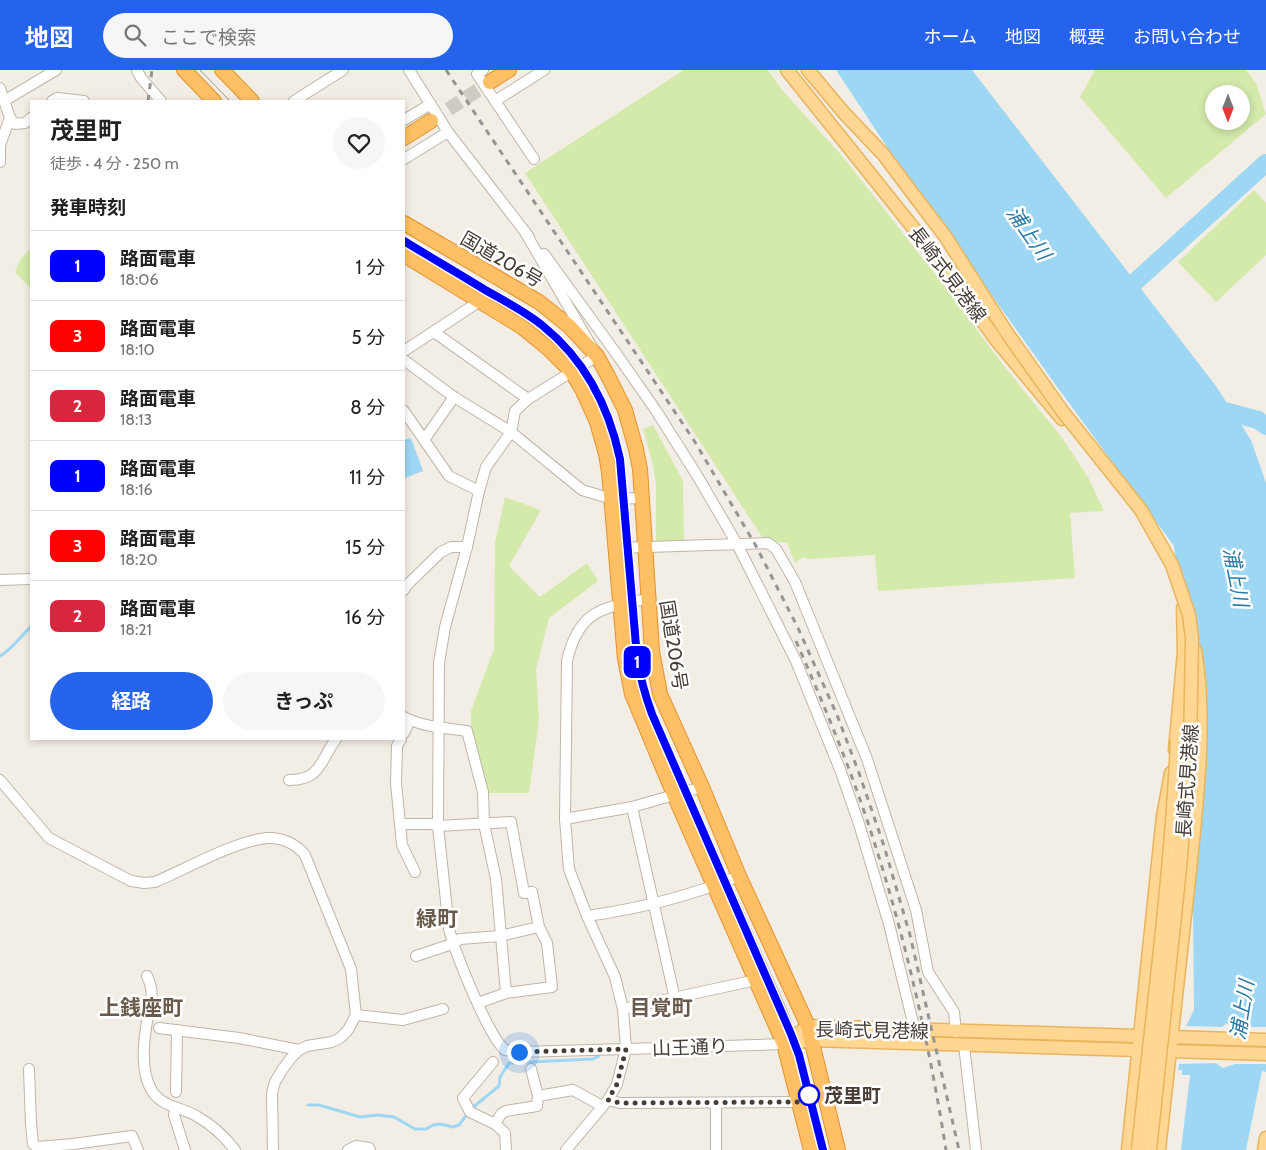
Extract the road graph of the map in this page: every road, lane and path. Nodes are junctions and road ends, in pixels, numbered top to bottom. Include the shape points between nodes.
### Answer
1 (56, 70) edge
2 (137, 70) edge
3 (184, 70) edge
4 (222, 70) edge
5 (344, 70) edge
6 (409, 70) edge
7 (509, 70) edge
8 (544, 70) edge
9 (787, 70) edge
10 (808, 70) edge
11 (486, 76) edge
12 (0, 88) edge
13 (4, 100) junction
14 (54, 100) edge
15 (75, 100) edge
16 (160, 100) edge
17 (213, 100) edge
18 (251, 100) edge
19 (296, 100) edge
20 (495, 101) junction
21 (431, 104) junction
22 (10, 118) junction
23 (30, 119) edge
24 (405, 119) edge
25 (430, 121) tunnel mouth
26 (448, 132) junction
27 (405, 137) edge
28 (405, 158) edge
29 (534, 159) dead end
30 (0, 162) edge
31 (405, 224) edge
32 (525, 232) junction
33 (405, 256) edge
34 (480, 301) junction
35 (434, 332) junction
36 (405, 350) edge
37 (597, 356) junction
38 (405, 361) edge
39 (571, 371) junction
40 (454, 396) junction
41 (528, 399) junction
42 (405, 412) edge
43 (512, 432) junction
44 (424, 440) junction
45 (479, 491) junction
46 (642, 498) junction
47 (612, 499) junction
48 (737, 544) junction
49 (467, 547) junction
50 (644, 547) junction
51 (616, 548) junction
52 (30, 579) edge
53 (0, 580) edge
54 (405, 588) edge
55 (648, 599) junction
56 (619, 604) junction
57 (1192, 638) junction
58 (407, 719) edge
59 (438, 727) junction
60 (335, 740) edge
61 (400, 740) edge
62 (1177, 740) junction
63 (0, 780) edge
64 (289, 780) dead end
65 (702, 787) junction
66 (674, 794) junction
67 (632, 807) junction
68 (565, 819) junction
69 (400, 824) junction
70 (484, 824) junction
71 (438, 826) junction
72 (414, 872) dead end
73 (739, 876) junction
74 (714, 886) junction
75 (653, 903) junction
76 (587, 916) junction
77 (539, 927) junction
78 (500, 936) junction
79 (452, 942) junction
80 (416, 956) dead end
81 (147, 976) dead end
82 (756, 980) junction
83 (506, 993) junction
84 (675, 999) junction
85 (478, 1003) junction
86 (443, 1009) dead end
87 (623, 1009) junction
88 (356, 1015) junction
89 (159, 1028) dead end
90 (177, 1030) junction
91 (915, 1031) junction
92 (956, 1032) junction
93 (810, 1033) junction
94 (1139, 1036) junction
95 (1176, 1037) junction
96 (1266, 1040) edge
97 (784, 1044) junction
98 (964, 1045) junction
99 (626, 1049) junction
100 (299, 1050) junction
101 (1138, 1050) junction
102 (1175, 1051) junction
103 (1266, 1054) edge
104 (493, 1062) dead end
105 (29, 1068) dead end
106 (531, 1069) dead end
107 (176, 1092) dead end
108 (538, 1096) junction
109 (798, 1102) junction
110 (605, 1103) junction
111 (716, 1103) junction
112 (175, 1108) junction
113 (495, 1124) junction
114 (1266, 1138) edge
115 (74, 1147) edge
116 (138, 1150) edge
117 (185, 1150) edge
118 (234, 1150) edge
119 (273, 1150) edge
120 (348, 1150) edge
121 (370, 1150) edge
122 (506, 1150) edge
123 (567, 1150) edge
124 (716, 1150) edge
125 (811, 1150) edge
126 (838, 1150) edge
127 (976, 1150) edge
128 (1128, 1150) edge
129 (1138, 1150) edge
130 (1150, 1150) edge
131 (1159, 1150) edge
132 (1264, 1150) edge

1 - 13 street
2 - 16 street
3 - 17 highway
4 - 18 highway
5 - 19 street
6 - 21 street
7 - 11 highway
8 - 20 street
9 - 62 main road, 長崎式見港線, bridge via 931,250 998,340 1062,419 1139,502 1163,538 1179,580 1183,603 1184,652
10 - 57 main road, 長崎式見港線, bridge via 883,154 945,236 1033,371 1152,526 1178,578
11 - 20 street via 477,74
12 - 13 street
13 - 22 street
14 - 15 street
20 - 29 street
21 - 24 street
21 - 26 street
22 - 23 street via 15,124 26,123
22 - 30 street via 0,145
25 - 27 highway
26 - 28 street
26 - 32 street
31 - 37 highway, 国道206号 via 539,302 569,326
32 - 37 street
32 - 48 street via 575,295 650,402
33 - 34 highway
34 - 35 street
34 - 39 highway via 522,327
35 - 36 street
35 - 41 street
37 - 39 street
37 - 46 highway, 国道206号 via 624,410 636,449
38 - 40 street
39 - 41 street
39 - 47 highway via 597,422 606,454
40 - 43 street
40 - 44 street
41 - 43 street via 515,411
42 - 44 street
43 - 45 street via 486,467
43 - 47 street via 582,490
44 - 45 street via 449,476
45 - 49 street
46 - 47 street
46 - 50 highway, 国道206号
47 - 51 highway
48 - 50 street
48 - 91 street via 796,660 841,772 889,924
48 - 92 street via 768,543 776,549 795,582 867,759 916,910 928,972 954,1012
49 - 54 street via 451,547 441,552
49 - 59 street via 445,627 439,663
50 - 51 street
50 - 55 highway, 国道206号
51 - 56 highway
52 - 53 street
55 - 56 street
55 - 65 highway, 国道206号 via 652,651 660,694
56 - 66 highway via 632,694
56 - 68 street via 594,614 582,624 569,652
57 - 95 main road, bridge via 1199,676 1200,730
57 - 130 main road, 長崎式見港線, bridge via 1192,708 1186,800
58 - 59 street
59 - 70 street via 467,731 482,792
59 - 71 street
60 - 64 street via 313,775
61 - 69 street via 397,746 396,772
62 - 94 main road, bridge via 1163,816
62 - 129 main road, 長崎式見港線, bridge via 1168,866
63 - 88 street via 49,838 131,881 155,882 236,846 261,839 277,839 294,845 305,855 347,955
65 - 66 street
65 - 73 highway, 国道206号
66 - 67 street
66 - 74 highway
67 - 68 street
67 - 75 street
68 - 76 street via 569,869
69 - 71 street
69 - 72 street via 402,845
70 - 71 street
70 - 77 street via 511,822 524,893 532,892
70 - 78 street via 496,879
71 - 79 street
73 - 74 street
73 - 93 highway, 国道206号
74 - 75 street
74 - 82 highway
75 - 76 street
75 - 84 street
76 - 87 street via 615,977
77 - 78 street
77 - 83 street via 547,943 552,987
78 - 79 street
78 - 83 street
79 - 80 street
79 - 85 street
81 - 112 street via 153,994 146,1027 144,1067 152,1092 163,1103
82 - 84 street
82 - 97 highway
83 - 85 street
84 - 87 street
85 - 99 street via 505,1050
86 - 88 street via 402,1020
87 - 99 street
88 - 100 street via 340,1038
89 - 90 street
90 - 100 street
90 - 107 street
91 - 92 main road, 長崎式見港線
91 - 93 main road, 長崎式見港線 via 881,1028
92 - 94 main road, 長崎式見港線
93 - 97 main road, 長崎式見港線
93 - 98 main road, 長崎式見港線
93 - 126 highway, 国道206号
94 - 95 main road, 長崎式見港線
94 - 101 main road
95 - 96 main road, 長崎式見港線
95 - 102 main road
97 - 99 street, 山王通り
97 - 109 highway
98 - 101 main road, 長崎式見港線
98 - 127 street
99 - 110 street, 山王通り via 617,1084
100 - 119 street via 282,1070 272,1093
101 - 102 main road, 長崎式見港線
101 - 128 main road
102 - 103 main road, 長崎式見港線
102 - 131 main road
104 - 113 street via 462,1098 470,1112
105 - 115 street via 34,1144 37,1147
106 - 108 street
108 - 110 street via 573,1090
108 - 113 street via 537,1106 506,1111
109 - 111 street
109 - 125 highway
110 - 111 street
110 - 123 street, 山王通り
111 - 124 street
112 - 117 street via 174,1115
112 - 118 street via 214,1128
113 - 122 street via 505,1133
114 - 132 main road
115 - 116 street via 132,1136
120 - 121 street via 356,1146

